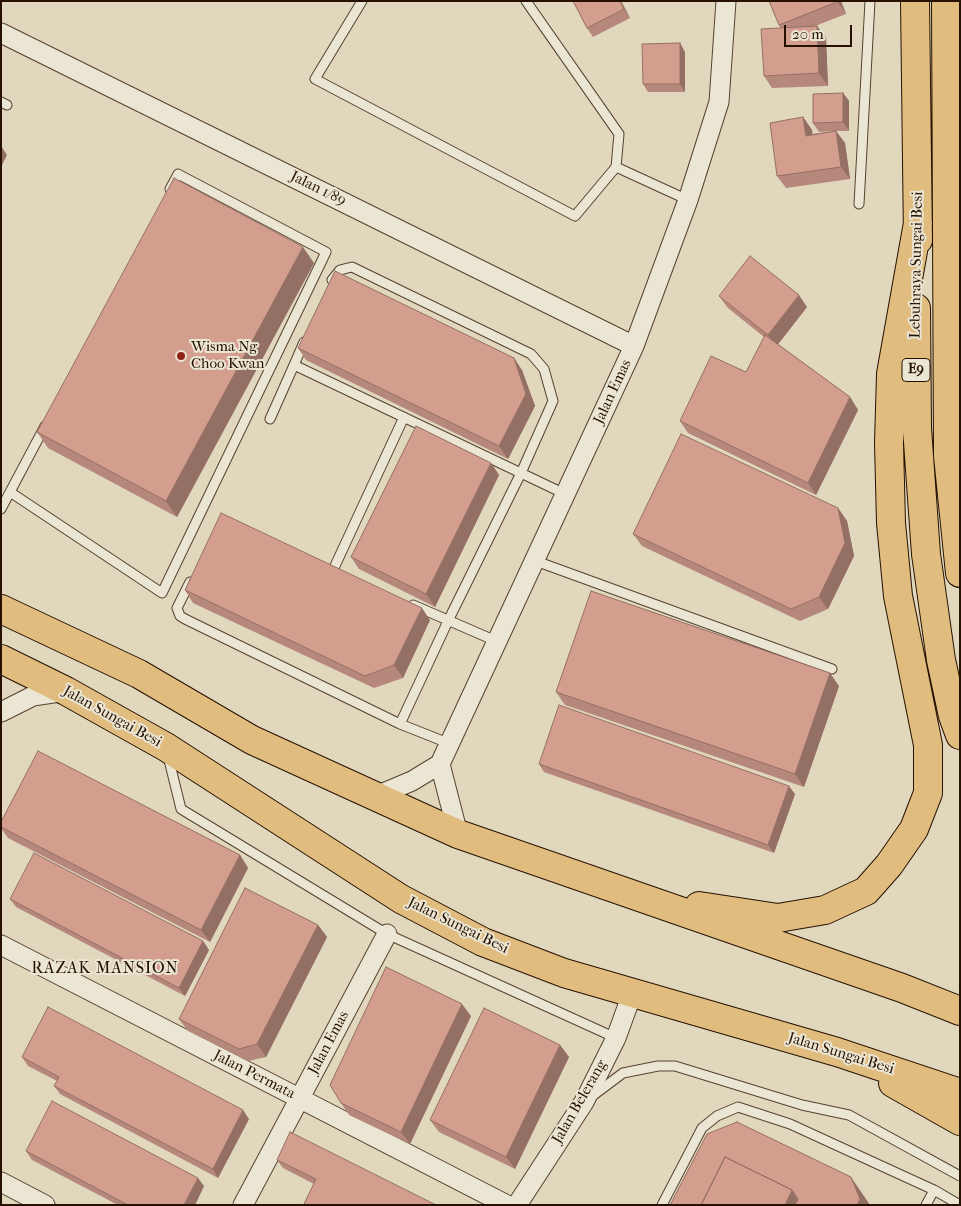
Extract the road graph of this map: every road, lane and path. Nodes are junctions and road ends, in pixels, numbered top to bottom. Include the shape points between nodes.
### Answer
1 (362, 1) edge
2 (526, 1) edge
3 (726, 1) edge
4 (870, 1) edge
5 (915, 1) edge
6 (946, 1) edge
7 (1, 33) edge
8 (616, 167) junction
9 (164, 200) edge
10 (688, 200) junction
11 (859, 204) dead end
12 (918, 223) junction
13 (330, 285) edge
14 (310, 330) edge
15 (634, 346) junction
16 (294, 365) junction
17 (52, 413) edge
18 (404, 418) junction
19 (270, 419) dead end
20 (522, 473) junction
21 (10, 492) junction
22 (565, 494) junction
23 (1, 509) edge
24 (534, 560) junction
25 (334, 568) edge
26 (960, 572) edge
27 (194, 575) edge
28 (404, 601) edge
29 (1, 609) edge
30 (448, 621) junction
31 (496, 641) junction
32 (1, 659) edge
33 (832, 669) dead end
34 (66, 691) junction
35 (1, 712) edge
36 (400, 724) junction
37 (960, 735) edge
38 (448, 743) junction
39 (166, 747) junction
40 (440, 764) junction
41 (374, 797) junction
42 (458, 834) junction
43 (631, 895) junction
44 (387, 934) junction
45 (1, 945) edge
46 (632, 994) junction
47 (960, 1011) edge
48 (616, 1038) junction
49 (837, 1052) junction
50 (960, 1093) edge
51 (300, 1098) junction
52 (584, 1102) junction
53 (960, 1121) edge
54 (960, 1176) edge
55 (1, 1182) edge
56 (934, 1190) junction
57 (45, 1205) edge
58 (243, 1205) edge
59 (507, 1205) edge
60 (516, 1205) edge
61 (662, 1205) edge
62 (926, 1205) edge
63 (960, 1205) edge

1 - 8 lane via 315,79 576,216
2 - 8 lane via 619,134
3 - 10 street, Jalan Emas via 719,102
4 - 11 lane
5 - 12 highway, Lebuhraya Sungai Besi / E9
6 - 26 highway, Lebuhraya Sungai Besi / E9 via 948,456
7 - 15 street, Jalan 1/89
8 - 10 lane
9 - 21 lane via 178,174 326,252 162,593
10 - 15 street, Jalan Emas
12 - 37 highway, Lebuhraya Sungai Besi / E9 via 917,428 926,554 941,660
12 - 43 highway via 891,374 891,523 898,596 928,745 928,793 914,829 890,865 866,891 825,910 778,918
13 - 20 lane via 340,270 352,267 531,354 544,369 553,401
14 - 16 lane
15 - 22 street, Jalan Emas
16 - 18 lane
16 - 19 lane
17 - 21 lane
18 - 20 lane
18 - 25 lane
20 - 22 lane
20 - 30 lane
21 - 23 lane
22 - 24 street, Jalan Emas
24 - 31 street, Jalan Emas
24 - 33 lane
27 - 36 lane via 177,608 184,619
28 - 30 lane
29 - 41 highway via 139,674 252,740
30 - 31 lane
30 - 36 lane
31 - 38 street, Jalan Emas
32 - 34 highway, Jalan Sungai Besi
34 - 35 street via 33,696
34 - 39 highway, Jalan Sungai Besi
36 - 38 lane
38 - 40 street, Jalan Emas
39 - 44 lane via 181,809
39 - 46 highway, Jalan Sungai Besi via 410,903 483,942 564,973
40 - 41 street via 412,781
40 - 42 street
41 - 42 highway
42 - 43 highway
43 - 47 highway
44 - 48 lane
44 - 51 street, Jalan Emas
45 - 51 street, Jalan Permata
46 - 48 street, Jalan Belerang
46 - 49 highway, Jalan Sungai Besi
48 - 52 street, Jalan Belerang
49 - 50 highway, Jalan Sungai Besi
49 - 53 highway
51 - 58 street, Jalan Emas
51 - 59 street, Jalan Permata
52 - 54 lane via 623,1073 675,1066 802,1105 849,1115
52 - 60 street, Jalan Belerang
55 - 57 street
56 - 61 lane via 790,1124 738,1107 717,1116 702,1128
56 - 62 lane
56 - 63 lane

